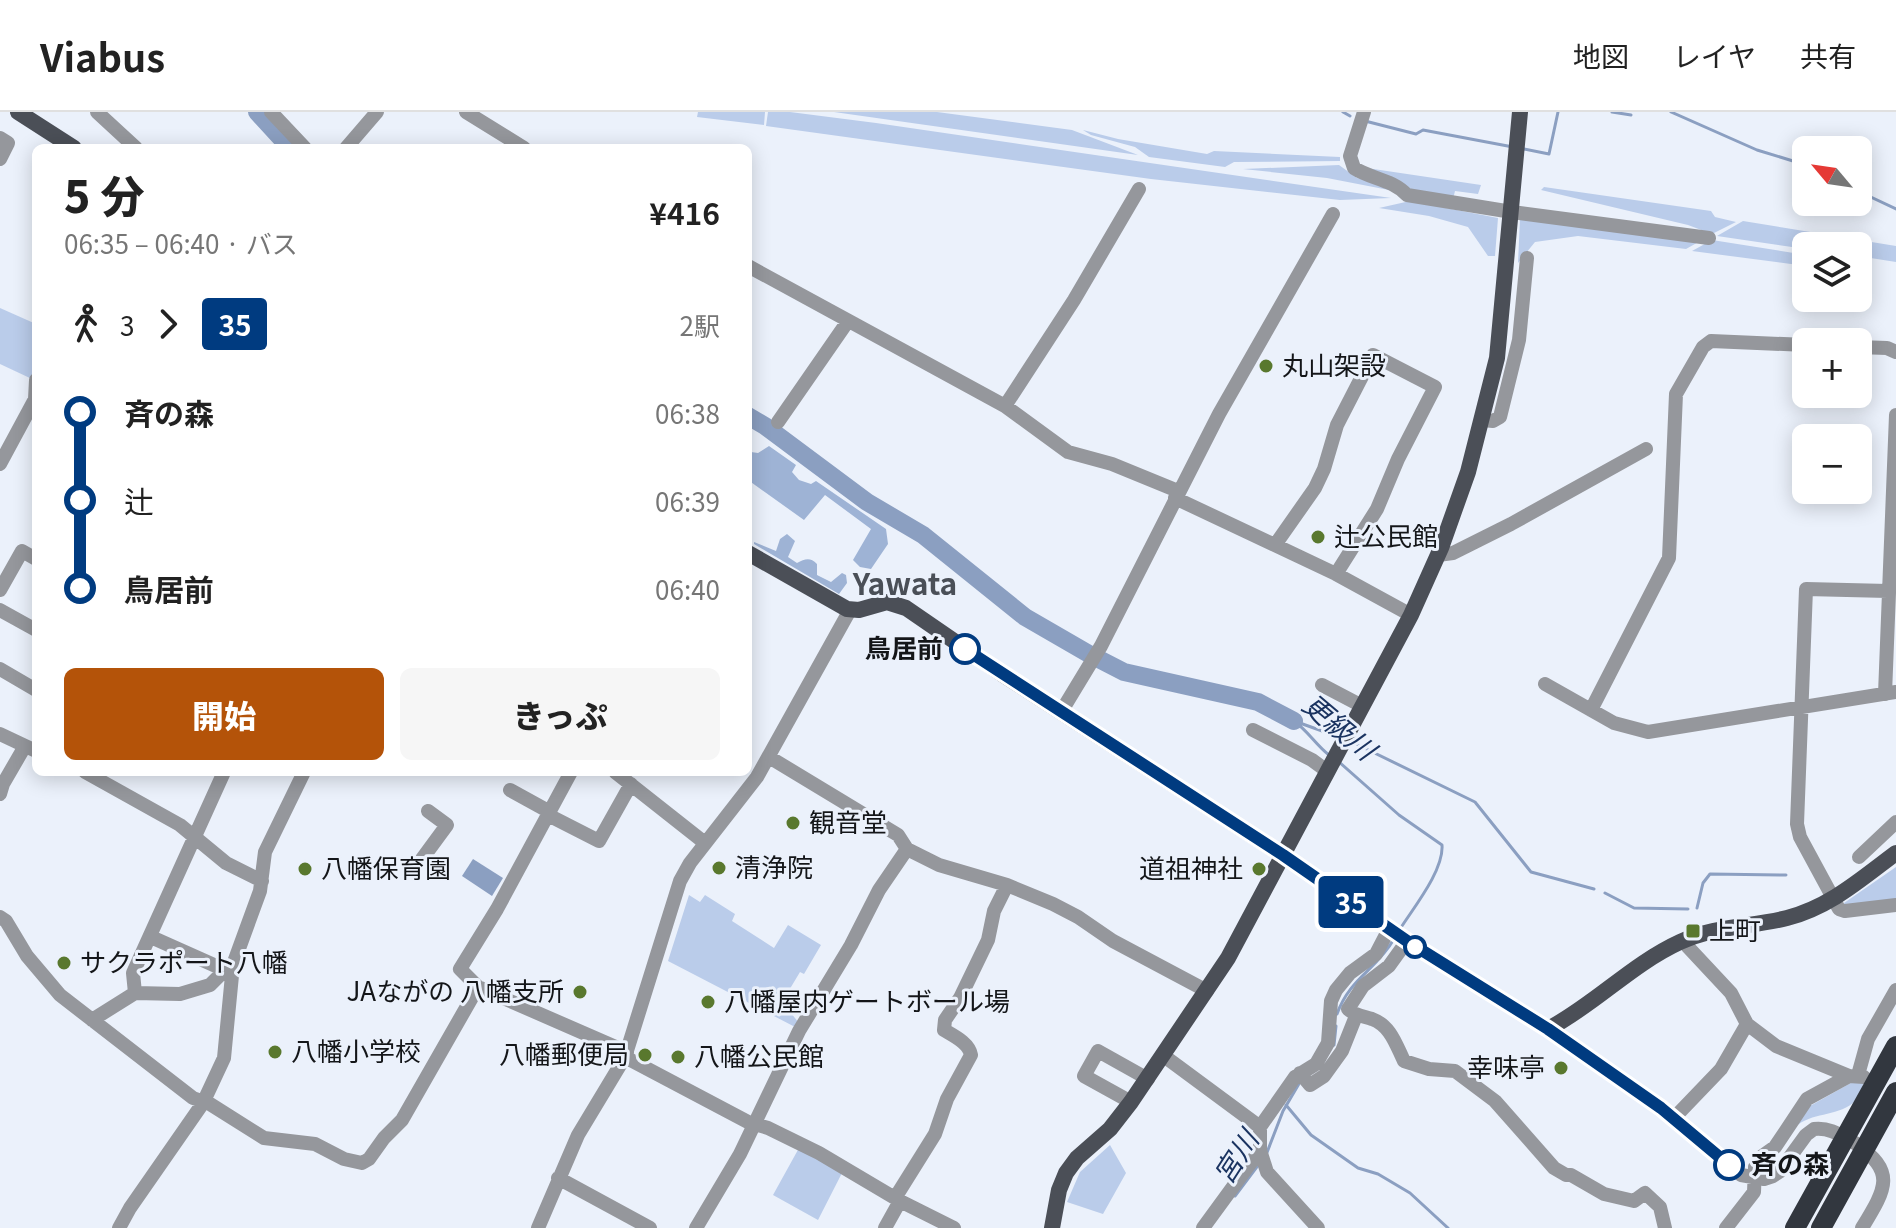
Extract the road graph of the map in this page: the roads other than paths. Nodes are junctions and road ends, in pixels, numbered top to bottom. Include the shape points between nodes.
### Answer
1 (18, 112) edge
2 (97, 112) edge
3 (271, 112) edge
4 (466, 112) edge
5 (1364, 112) edge
6 (1520, 112) edge
7 (372, 113) edge
8 (0, 138) edge
9 (68, 144) edge
10 (132, 144) edge
11 (301, 144) edge
12 (349, 144) edge
13 (518, 144) edge
14 (0, 159) edge
15 (1139, 189) dead end
16 (1512, 209) junction
17 (1333, 214) dead end
18 (1709, 238) dead end
19 (1527, 258) dead end
20 (752, 268) edge
21 (848, 321) junction
22 (1792, 344) edge
23 (1872, 347) edge
24 (1896, 352) edge
25 (32, 405) edge
26 (1005, 406) junction
27 (1896, 415) edge
28 (1483, 420) junction
29 (778, 422) dead end
30 (1646, 449) dead end
31 (0, 464) edge
32 (1177, 494) junction
33 (1275, 545) junction
34 (752, 555) edge
35 (1438, 555) junction
36 (32, 557) edge
37 (1336, 574) junction
38 (0, 590) edge
39 (1888, 591) junction
40 (0, 610) edge
41 (850, 610) junction
42 (1411, 615) junction
43 (32, 628) edge
44 (0, 669) edge
45 (1545, 684) dead end
46 (1322, 685) dead end
47 (32, 688) edge
48 (1891, 693) edge
49 (1362, 706) junction
50 (1800, 709) junction
51 (1591, 710) junction
52 (1061, 712) junction
53 (1253, 730) dead end
54 (0, 734) edge
55 (32, 749) edge
56 (32, 750) edge
57 (769, 757) junction
58 (1328, 769) junction
59 (96, 776) edge
60 (222, 776) edge
61 (302, 776) edge
62 (569, 776) edge
63 (620, 776) edge
64 (631, 784) junction
65 (510, 790) dead end
66 (0, 794) edge
67 (428, 811) dead end
68 (549, 813) junction
69 (1896, 822) edge
70 (194, 839) junction
71 (705, 843) junction
72 (907, 849) junction
73 (1896, 853) edge
74 (1283, 855) junction
75 (1859, 857) dead end
76 (422, 859) dead end
77 (262, 881) junction
78 (1007, 885) junction
79 (1833, 899) junction
80 (1896, 905) edge
81 (0, 917) edge
82 (1397, 935) junction
83 (151, 937) junction
84 (1685, 939) junction
85 (229, 970) junction
86 (478, 987) junction
87 (1896, 990) edge
88 (1207, 991) junction
89 (135, 993) junction
90 (1356, 1016) junction
91 (92, 1020) junction
92 (1747, 1024) junction
93 (1548, 1029) junction
94 (1896, 1046) edge
95 (626, 1054) junction
96 (1164, 1056) junction
97 (1857, 1076) junction
98 (1304, 1077) junction
99 (1148, 1079) junction
100 (1896, 1092) edge
101 (1131, 1102) junction
102 (203, 1103) junction
103 (1674, 1118) junction
104 (754, 1123) junction
105 (1260, 1127) junction
106 (1845, 1137) junction
107 (1864, 1148) junction
108 (1262, 1155) junction
109 (558, 1178) junction
110 (1755, 1179) junction
111 (897, 1200) junction
112 (119, 1228) edge
113 (538, 1228) edge
114 (650, 1228) edge
115 (696, 1228) edge
116 (885, 1228) edge
117 (954, 1228) edge
118 (1052, 1228) edge
119 (1203, 1228) edge
120 (1318, 1228) edge
121 (1665, 1228) edge
122 (1726, 1228) edge
123 (1795, 1228) edge
124 (1821, 1228) edge
125 (1862, 1228) edge

1 - 9 main road
2 - 10 street
3 - 11 street
4 - 13 street
5 - 16 street via 1350,156 1354,168 1407,195
6 - 16 main road
7 - 12 street
8 - 14 street via 8,143
15 - 26 street
16 - 18 street
16 - 28 main road via 1497,358
17 - 32 street
19 - 28 street via 1519,340 1500,417
20 - 21 street
21 - 26 street
21 - 29 street
22 - 51 street via 1711,341 1676,394 1669,558
23 - 24 street
25 - 31 street
26 - 32 street via 1068,452 1112,464
27 - 39 street
28 - 35 main road
30 - 35 street via 1511,524 1453,553
32 - 33 street
32 - 52 street via 1099,650
33 - 37 street
33 - 37 street via 1315,488 1337,425 1373,355 1435,387 1377,509
34 - 41 main road
35 - 42 main road
36 - 38 street via 22,551
37 - 42 street
39 - 48 street
39 - 50 street via 1806,589
40 - 43 street
41 - 52 main road via 887,602 901,605
41 - 57 street
42 - 49 main road
44 - 47 street
45 - 51 street
46 - 49 street
48 - 50 street
49 - 58 main road
50 - 51 street via 1648,732
50 - 79 street via 1797,824
52 - 74 main road
53 - 58 street
54 - 55 street
56 - 66 street
57 - 71 street
57 - 72 street via 898,835
58 - 74 main road
59 - 70 street via 180,825
60 - 70 street
61 - 77 street via 265,852
62 - 68 street
63 - 64 street
64 - 68 street via 599,841
64 - 71 street
65 - 68 street
67 - 76 street via 447,825
68 - 86 street via 460,969
69 - 75 street
70 - 77 street
70 - 83 street
71 - 95 street via 680,881
72 - 78 street via 939,865
72 - 104 street via 807,1018
73 - 79 main road
74 - 82 main road
74 - 88 main road
77 - 85 street
78 - 88 street via 1078,917
78 - 111 street via 988,940 945,1020 944,1030 971,1055
79 - 80 street via 1842,911
79 - 84 main road via 1787,918
81 - 91 street via 47,981
82 - 90 street via 1389,966 1354,997 1348,1009
82 - 93 main road
82 - 98 street via 1336,990 1328,1043
83 - 85 street
83 - 89 street via 133,973
84 - 92 street via 1731,993
84 - 93 main road
85 - 89 street via 210,985 180,994
85 - 102 street via 224,1058
86 - 95 street
86 - 102 street via 402,1120 362,1163 315,1144 264,1138
87 - 97 street via 1868,1039
88 - 96 main road
89 - 91 street
90 - 98 street via 1330,1070 1310,1085
90 - 121 street via 1388,1030 1404,1061 1455,1071 1487,1093 1554,1168 1616,1198 1634,1201 1645,1193 1660,1207
91 - 102 street
92 - 97 street via 1785,1051
92 - 103 street via 1721,1069
93 - 103 street
94 - 106 highway
95 - 104 street
95 - 109 street
96 - 99 main road
96 - 105 street
97 - 110 street via 1807,1099 1775,1147 1761,1157
98 - 105 street
99 - 101 main road
99 - 101 street via 1098,1051 1084,1076
100 - 107 highway
101 - 118 main road via 1066,1173
102 - 112 street
103 - 110 street via 1741,1175
104 - 111 street via 832,1160
104 - 115 street
105 - 108 street
106 - 107 street
106 - 110 street via 1814,1129 1779,1172
106 - 123 highway
107 - 124 highway
107 - 125 street via 1881,1160 1887,1182
108 - 119 street
108 - 120 street via 1267,1172
109 - 113 street
109 - 114 street
110 - 122 street via 1754,1192
111 - 116 street
111 - 117 street

